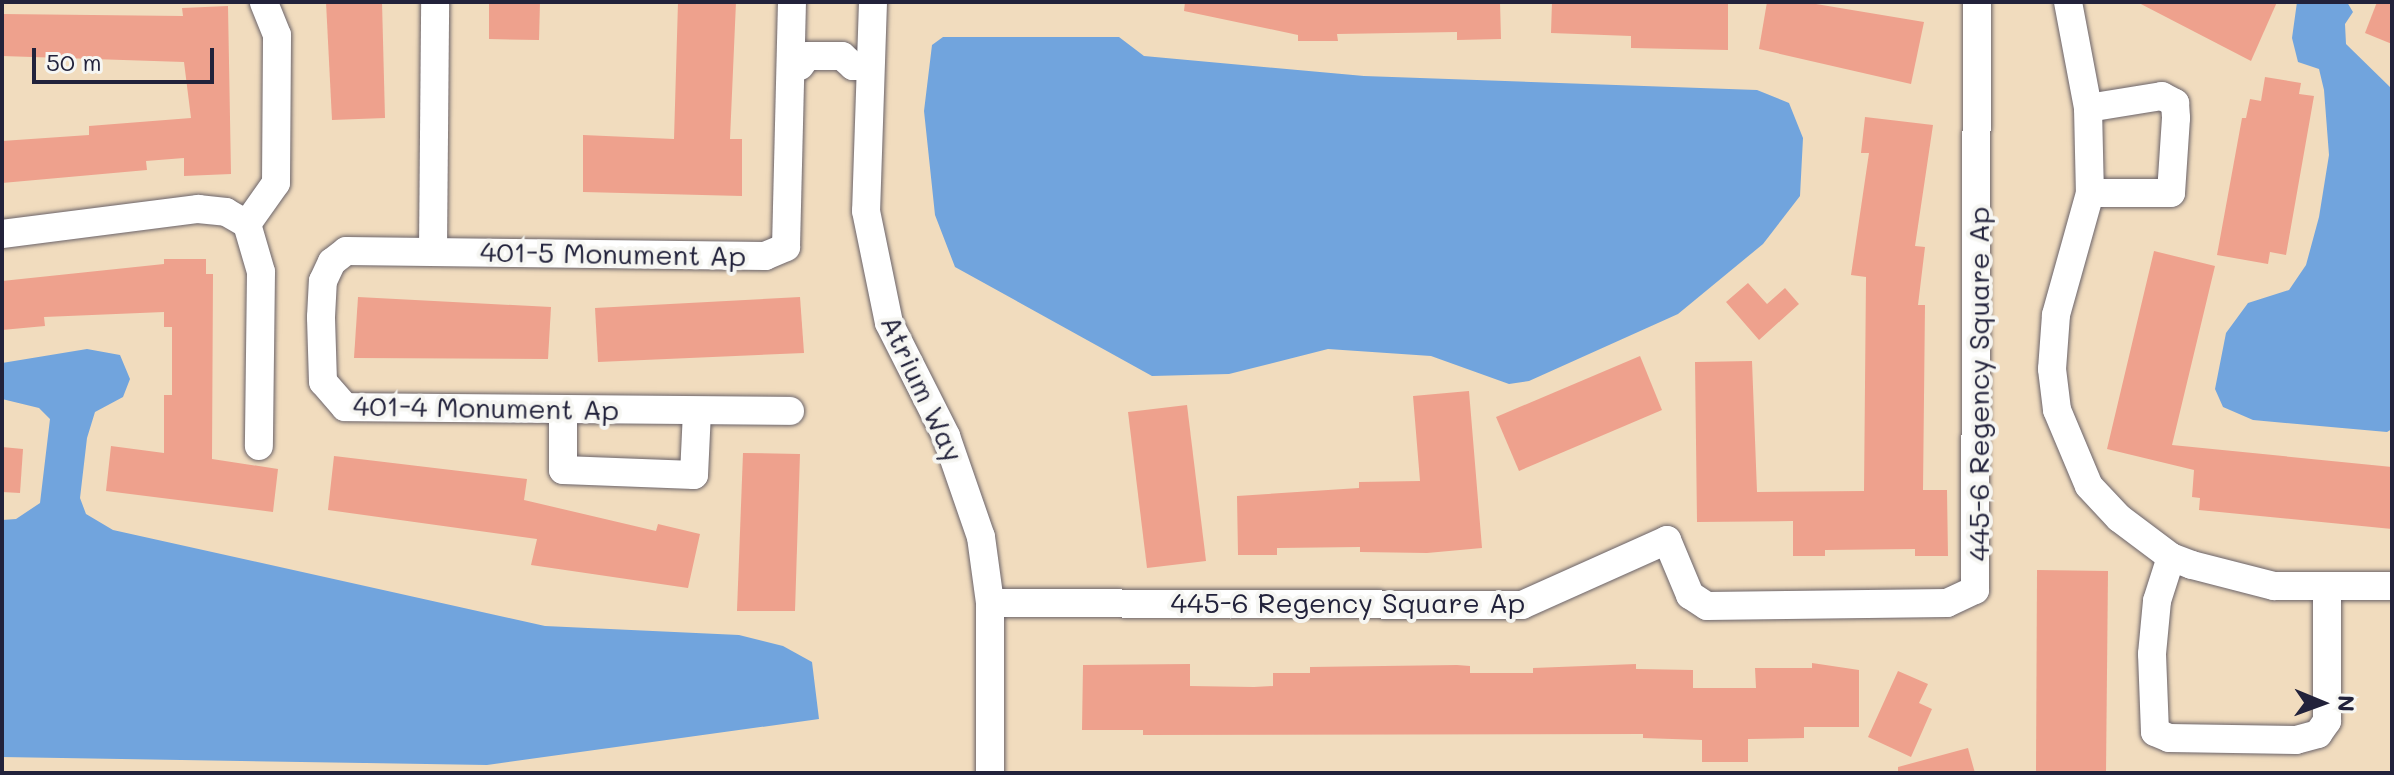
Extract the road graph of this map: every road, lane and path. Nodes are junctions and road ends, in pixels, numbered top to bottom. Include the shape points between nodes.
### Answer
1 (264, 2) edge
2 (435, 2) edge
3 (792, 2) edge
4 (873, 2) edge
5 (1977, 2) edge
6 (2068, 2) edge
7 (862, 66) junction
8 (796, 67) junction
9 (2088, 108) junction
10 (2090, 193) junction
11 (247, 224) junction
12 (2, 234) edge
13 (433, 250) junction
14 (563, 410) junction
15 (697, 411) junction
16 (790, 411) dead end
17 (259, 446) dead end
18 (2171, 557) junction
19 (2392, 586) edge
20 (2327, 590) junction
21 (990, 603) junction
22 (990, 773) edge

1 - 11 street via 277,35 276,183
2 - 13 street
3 - 8 street, 401-5 Monument Ap
4 - 7 street, Atrium Way
5 - 21 street, 445-6 Regency Square Ap via 1975,590 1947,603 1707,606 1690,595 1667,540 1522,605
6 - 9 street
7 - 8 street via 842,56 807,56
7 - 21 street, Atrium Way via 866,211 876,275 889,323 966,484 981,537
8 - 13 street, 401-5 Monument Ap via 786,247 765,256
9 - 10 street
9 - 10 street via 2162,96 2175,103 2176,118 2171,193
10 - 18 street via 2056,315 2052,369 2057,410 2089,486 2119,518
11 - 12 street via 226,212 198,209
11 - 17 street via 261,272
13 - 14 street, 401-4 Monument Ap via 346,251 332,262 323,281 321,317 323,382 332,398 345,407
14 - 15 street, 401-4 Monument Ap
14 - 15 street via 563,470 694,475
15 - 16 street, 401-4 Monument Ap
18 - 20 street via 2274,586
18 - 20 street via 2157,601 2152,654 2155,732 2169,738 2296,740 2318,734 2327,721
19 - 20 street
21 - 22 street, Atrium Way

